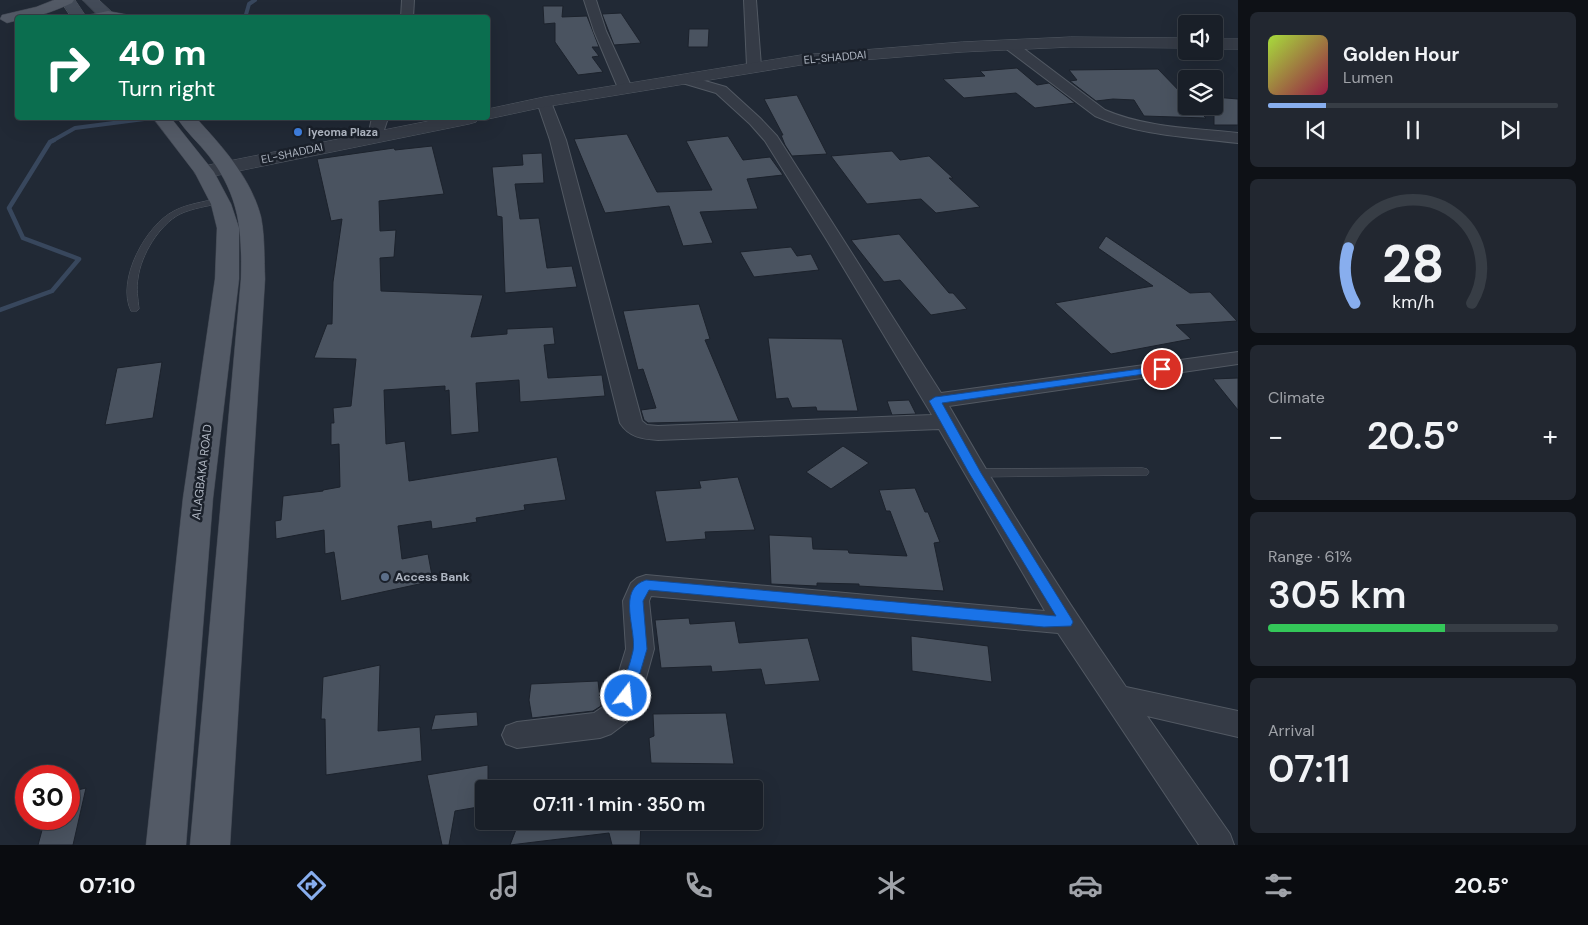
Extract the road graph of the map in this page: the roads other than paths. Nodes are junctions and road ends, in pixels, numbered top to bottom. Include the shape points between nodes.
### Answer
1 (67, 0) edge
2 (90, 0) edge
3 (408, 0) edge
4 (590, 0) edge
5 (750, 0) edge
6 (27, 15) edge
7 (78, 15) edge
8 (100, 15) edge
9 (408, 15) edge
10 (1178, 43) edge
11 (1223, 44) edge
12 (1238, 44) edge
13 (1010, 45) junction
14 (754, 66) junction
15 (721, 81) junction
16 (625, 88) junction
17 (544, 102) junction
18 (490, 114) edge
19 (164, 120) edge
20 (187, 120) edge
21 (380, 120) edge
22 (459, 120) edge
23 (376, 136) junction
24 (1238, 138) edge
25 (216, 170) junction
26 (219, 200) junction
27 (134, 309) dead end
28 (1238, 358) edge
29 (940, 411) junction
30 (1143, 472) dead end
31 (975, 473) junction
32 (238, 493) junction
33 (198, 498) junction
34 (1066, 622) junction
35 (1116, 697) junction
36 (1238, 724) edge
37 (517, 735) dead end
38 (166, 845) edge
39 (210, 845) edge
40 (1218, 845) edge

1 - 6 main road
1 - 7 main road
2 - 8 main road
3 - 9 street
4 - 16 street
5 - 14 street
10 - 13 street, EL-SHADDAI
11 - 12 street
13 - 14 street, EL-SHADDAI via 842,56
13 - 24 street via 1111,119
14 - 15 street, EL-SHADDAI
15 - 16 street, EL-SHADDAI via 684,79
15 - 29 street via 771,139
16 - 17 street, EL-SHADDAI
17 - 18 street, EL-SHADDAI
17 - 29 street via 558,140 634,428 658,433
19 - 25 main road, ALAGBAKA ROAD
20 - 25 main road, ALAGBAKA ROAD
21 - 23 street
22 - 23 street, EL-SHADDAI
23 - 25 street, EL-SHADDAI
25 - 26 main road, ALAGBAKA ROAD
25 - 32 main road, ALAGBAKA ROAD via 240,190 254,237 254,279
26 - 27 lane via 177,213 153,235 133,277
26 - 33 main road, ALAGBAKA ROAD via 228,228 227,279
28 - 29 street
29 - 31 street
30 - 31 lane
31 - 34 street
32 - 33 main road
32 - 39 main road, ALAGBAKA ROAD
33 - 38 main road, ALAGBAKA ROAD
34 - 35 street
34 - 37 street via 646,585 636,601 640,649 626,696 617,713 600,725
35 - 36 street
35 - 40 street

